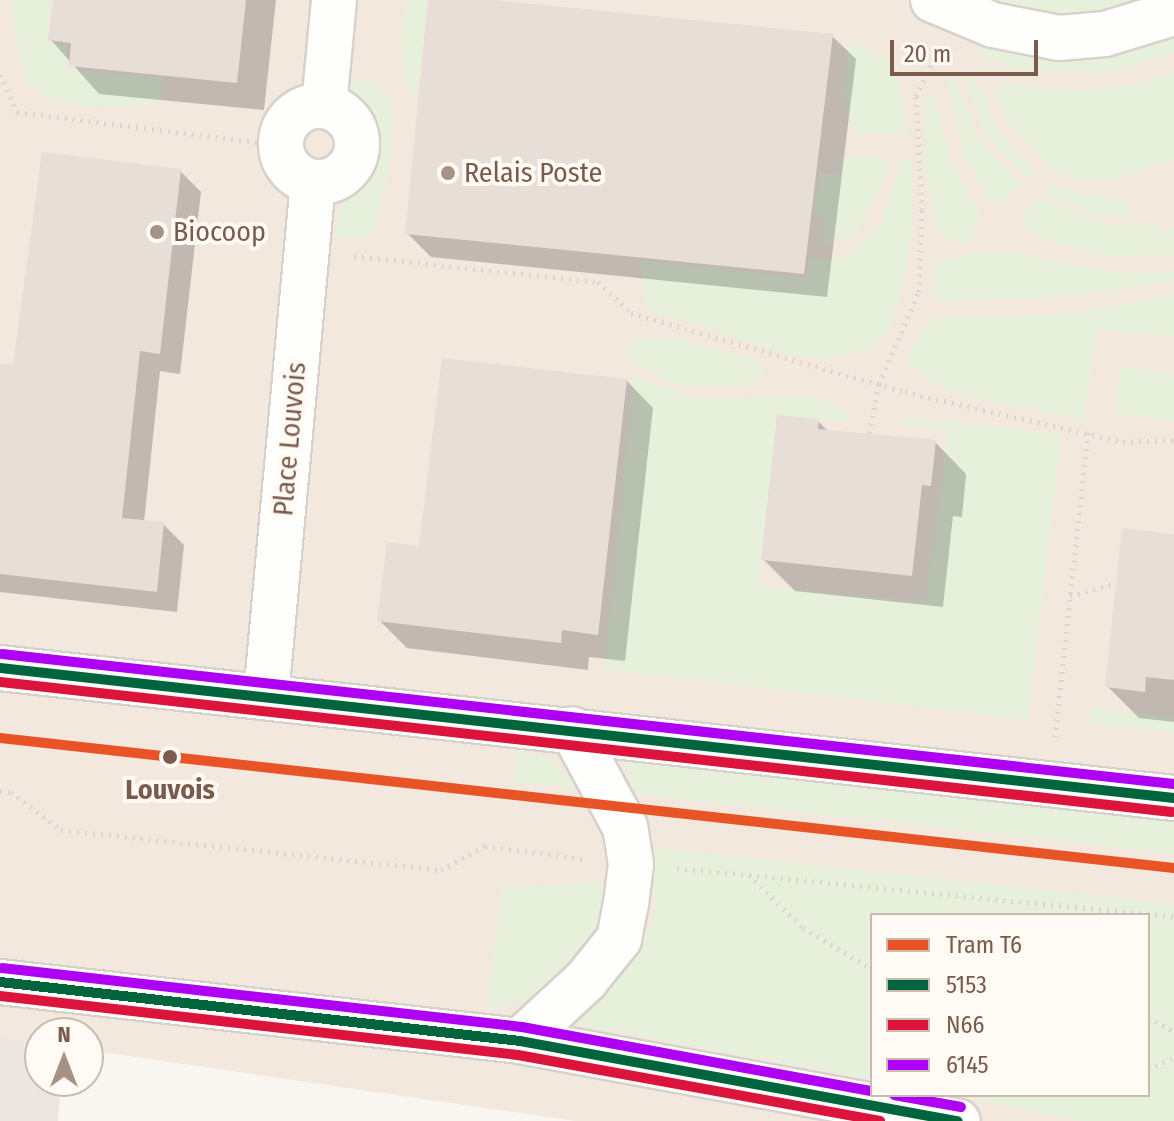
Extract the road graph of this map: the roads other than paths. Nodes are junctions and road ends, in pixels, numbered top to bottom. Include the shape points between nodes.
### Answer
1 (334, 0) edge
2 (945, 5) edge
3 (1174, 13) edge
4 (324, 106) junction
5 (313, 182) junction
6 (0, 668) edge
7 (266, 696) junction
8 (572, 729) junction
9 (1174, 798) edge
10 (0, 982) edge
11 (520, 1041) junction
12 (958, 1121) edge

1 - 4 main road
2 - 3 main road via 993,25 1059,38 1105,34
4 - 5 main road via 298,111 288,120 280,145 290,170
4 - 5 main road via 346,116 358,149 347,171
5 - 7 main road, Place Louvois
6 - 7 main road
7 - 8 main road
8 - 9 main road
8 - 11 main road via 618,808 631,864 619,939 586,980
10 - 11 main road
11 - 12 main road

